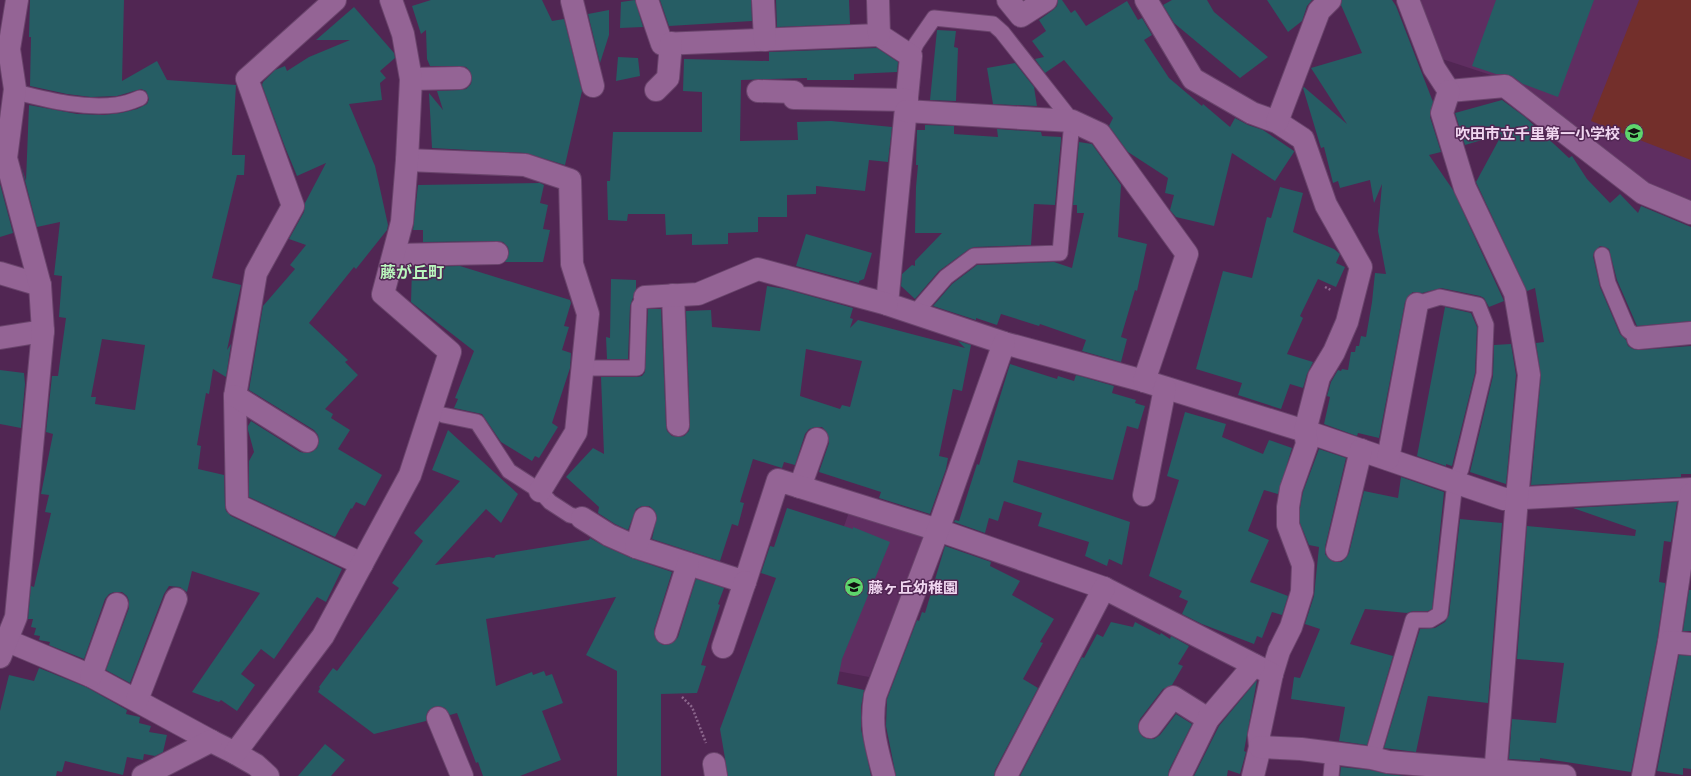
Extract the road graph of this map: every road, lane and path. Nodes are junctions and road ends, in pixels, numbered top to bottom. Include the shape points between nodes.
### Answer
1 (17, 0) edge
2 (335, 0) edge
3 (391, 0) edge
4 (571, 0) edge
5 (647, 0) edge
6 (763, 0) edge
7 (878, 0) edge
8 (1046, 0) edge
9 (1146, 0) edge
10 (1408, 0) edge
11 (1320, 4) edge
12 (1015, 8) edge
13 (1002, 32) junction
14 (879, 35) junction
15 (765, 40) junction
16 (670, 43) junction
17 (912, 56) junction
18 (460, 78) dead end
19 (411, 79) junction
20 (593, 86) dead end
21 (656, 90) dead end
22 (758, 91) dead end
23 (1449, 91) junction
24 (15, 92) junction
25 (140, 98) dead end
26 (906, 106) junction
27 (1072, 121) junction
28 (1277, 122) junction
29 (407, 160) junction
30 (1691, 213) edge
31 (497, 253) dead end
32 (394, 255) junction
33 (1602, 256) dead end
34 (0, 273) edge
35 (40, 285) junction
36 (673, 295) junction
37 (645, 297) joint
38 (887, 304) junction
39 (1417, 304) joint
40 (914, 314) junction
41 (43, 331) junction
42 (1691, 333) edge
43 (0, 338) edge
44 (1638, 338) joint
45 (1004, 343) junction
46 (583, 368) junction
47 (1154, 384) junction
48 (235, 396) junction
49 (443, 415) dead end
50 (678, 425) dead end
51 (1305, 430) junction
52 (817, 440) dead end
53 (307, 441) dead end
54 (1361, 450) junction
55 (1388, 459) junction
56 (1455, 482) junction
57 (800, 487) junction
58 (1691, 489) edge
59 (540, 491) junction
60 (1691, 494) edge
61 (1144, 495) dead end
62 (1517, 498) junction
63 (582, 518) joint
64 (645, 518) dead end
65 (938, 530) junction
66 (636, 547) junction
67 (1337, 550) dead end
68 (362, 564) junction
69 (688, 564) junction
70 (745, 582) junction
71 (1104, 588) junction
72 (176, 599) dead end
73 (117, 604) dead end
74 (666, 633) dead end
75 (1670, 642) junction
76 (1691, 644) edge
77 (3, 646) edge
78 (723, 647) dead end
79 (1263, 670) junction
80 (91, 676) junction
81 (682, 697) dead end
82 (137, 700) junction
83 (438, 718) dead end
84 (1208, 719) junction
85 (700, 725) dead end
86 (1150, 727) dead end
87 (211, 741) junction
88 (1260, 747) junction
89 (235, 753) junction
90 (1333, 754) junction
91 (1382, 765) edge
92 (1495, 774) edge
93 (143, 776) edge
94 (268, 776) edge
95 (462, 776) edge
96 (884, 776) edge
97 (1006, 776) edge
98 (1180, 776) edge
99 (1253, 776) edge
100 (1331, 776) edge
101 (1565, 776) edge
102 (1643, 776) edge

1 - 24 street via 9,49
2 - 48 street via 247,79 293,206 256,273
3 - 19 street via 403,34
4 - 20 street
5 - 16 street via 662,44
6 - 15 street
7 - 14 street
8 - 12 street
9 - 28 street via 1193,79 1252,113
10 - 23 street via 1434,68
11 - 28 street
12 - 13 lane
13 - 17 lane via 993,24 934,18 916,44
13 - 27 lane
14 - 15 street
14 - 17 street
15 - 16 street
16 - 21 street via 668,78
17 - 26 street
18 - 19 street
19 - 29 street
22 - 26 street via 794,92 794,98
23 - 30 street via 1505,86 1643,193
23 - 62 street via 1442,113 1465,188 1515,293 1529,375
24 - 25 lane via 61,103 87,105 117,105
24 - 35 street via 6,158
26 - 27 street
26 - 38 street
27 - 40 lane via 1060,253 974,256 946,278
27 - 47 street via 1100,134 1187,254
28 - 51 street via 1303,139 1326,205 1361,267 1347,322 1334,352 1319,377
29 - 32 street via 402,222
29 - 46 street via 525,165 570,180 572,264 588,314
31 - 32 street
32 - 68 street via 383,294 450,352 410,475
33 - 44 lane via 1608,283 1628,330
34 - 35 street
35 - 41 street
36 - 37 street
36 - 38 street via 698,294 758,269
36 - 50 street
37 - 46 lane via 639,306 637,368
38 - 40 street
39 - 55 street
39 - 56 lane via 1440,297 1478,305 1486,325 1484,374 1461,469
40 - 45 street
41 - 43 street
41 - 77 street via 16,617
42 - 44 street
45 - 47 street
45 - 65 street
46 - 59 street via 576,432
47 - 51 street
47 - 61 street
48 - 53 street
48 - 68 street via 237,505
49 - 59 lane via 477,422 509,471
51 - 54 street
51 - 79 street via 1307,444 1291,489 1288,507 1288,525 1303,565 1302,592 1280,651
52 - 57 street
54 - 55 street
54 - 67 street
55 - 56 street
56 - 62 street via 1504,499
56 - 91 lane via 1440,614 1430,620 1413,620
57 - 65 street
57 - 70 street via 778,480
58 - 62 street
59 - 63 lane via 550,502 570,515
60 - 75 street
62 - 92 street
63 - 66 street via 609,535
64 - 66 street
65 - 71 street
65 - 96 street via 875,696 872,716 874,737
66 - 69 street
68 - 89 street via 323,636
69 - 70 street
69 - 74 street
70 - 78 street
71 - 79 street
71 - 97 street
72 - 82 street
73 - 80 street
75 - 76 street
75 - 102 street
77 - 80 street
79 - 84 street
79 - 88 street
80 - 82 street
81 - 85 path via 692,707
82 - 87 street
83 - 95 street
84 - 86 street via 1173,697
84 - 98 street
87 - 89 street
87 - 93 street
88 - 90 street
88 - 99 street
89 - 94 street via 256,765
90 - 91 street
90 - 100 lane
91 - 92 street
92 - 101 street

